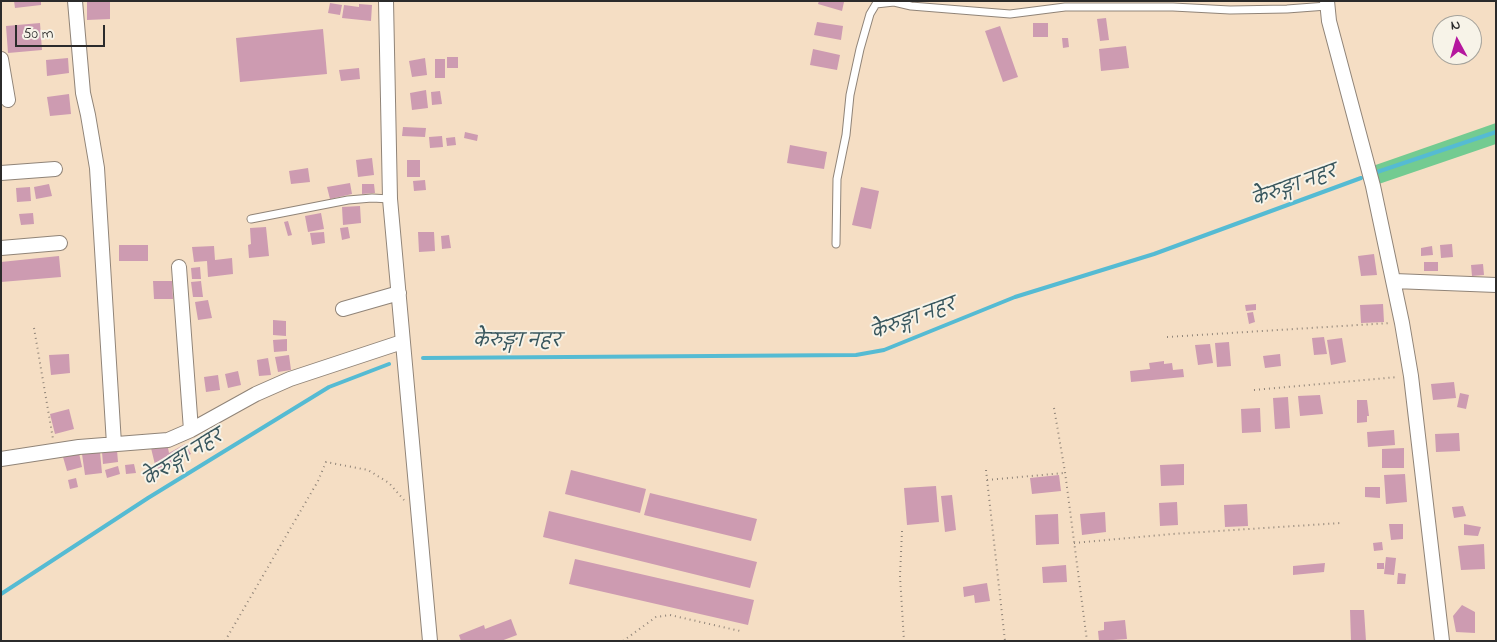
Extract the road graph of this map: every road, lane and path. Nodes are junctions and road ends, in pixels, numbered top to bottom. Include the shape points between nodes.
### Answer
1 (75, 1) edge
2 (386, 1) edge
3 (1327, 4) edge
4 (1, 60) edge
5 (8, 100) dead end
6 (55, 169) dead end
7 (1, 173) edge
8 (390, 199) junction
9 (251, 219) dead end
10 (60, 243) dead end
11 (836, 244) dead end
12 (1, 248) edge
13 (179, 267) dead end
14 (1394, 282) junction
15 (1496, 284) edge
16 (399, 294) junction
17 (343, 309) dead end
18 (1402, 323) junction
19 (34, 328) dead end
20 (1167, 337) dead end
21 (402, 342) junction
22 (1411, 376) junction
23 (1254, 390) dead end
24 (1054, 408) dead end
25 (191, 430) junction
26 (114, 444) junction
27 (55, 451) junction
28 (1, 459) edge
29 (986, 470) dead end
30 (1065, 472) junction
31 (987, 480) junction
32 (404, 500) dead end
33 (1341, 523) dead end
34 (902, 531) dead end
35 (1074, 543) junction
36 (740, 631) dead end
37 (225, 641) edge
38 (430, 641) edge
39 (623, 641) edge
40 (904, 641) edge
41 (1005, 641) edge
42 (1087, 641) edge
43 (1442, 641) edge

1 - 26 street via 83,93 98,168
2 - 8 street
3 - 11 lane via 1247,10 1065,6 1010,14 894,2 876,4 870,14 850,95 837,179
3 - 14 street
4 - 5 street
6 - 7 street
8 - 9 lane via 348,200
8 - 16 street
10 - 12 street
13 - 25 street
14 - 15 street
14 - 18 street
16 - 17 street
16 - 21 street
18 - 20 path
18 - 22 street
19 - 27 path
21 - 25 street via 256,394
21 - 38 street
22 - 23 path
22 - 43 street
24 - 30 path
25 - 26 street via 168,440
26 - 27 street
27 - 28 street
29 - 31 path
30 - 31 path
30 - 35 path
31 - 41 path
32 - 37 path via 390,483 368,470 326,462
33 - 35 path
34 - 40 path via 900,576
35 - 42 path
36 - 39 path via 670,615 656,617

